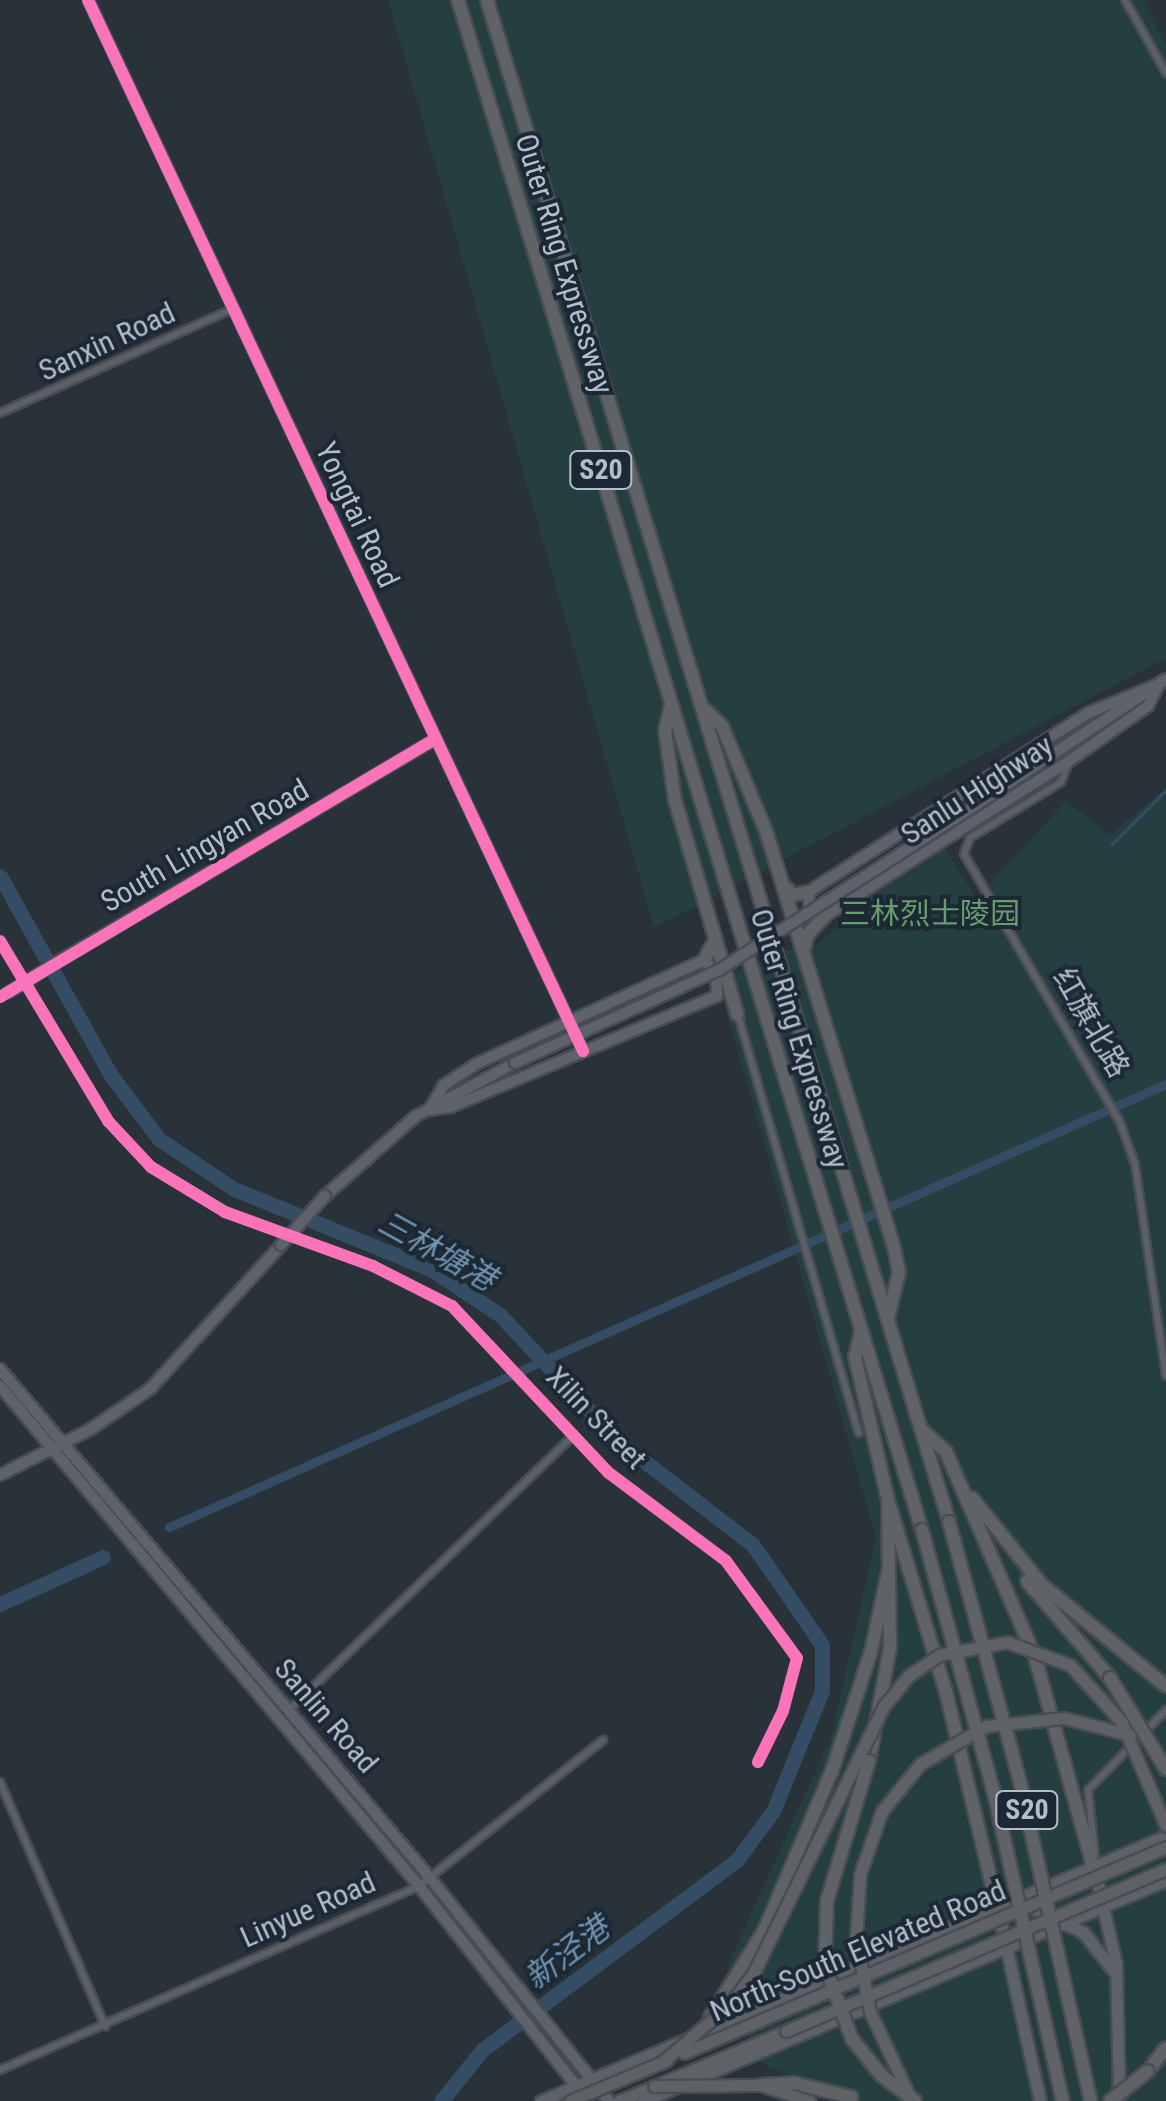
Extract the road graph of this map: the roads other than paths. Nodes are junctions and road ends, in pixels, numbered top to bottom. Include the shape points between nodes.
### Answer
1 (88, 0) edge
2 (458, 0) edge
3 (487, 0) edge
4 (1126, 0) edge
5 (1166, 73) edge
6 (232, 308) junction
7 (0, 413) edge
8 (1162, 682) edge
9 (671, 702) junction
10 (702, 707) junction
11 (435, 739) junction
12 (1069, 761) junction
13 (781, 879) junction
14 (809, 892) junction
15 (824, 916) junction
16 (715, 938) junction
17 (0, 940) edge
18 (804, 957) junction
19 (704, 960) junction
20 (4, 994) edge
21 (717, 996) junction
22 (738, 1014) junction
23 (569, 1021) junction
24 (583, 1051) junction
25 (429, 1110) junction
26 (281, 1240) junction
27 (888, 1320) junction
28 (861, 1328) junction
29 (0, 1368) edge
30 (1166, 1376) edge
31 (0, 1386) edge
32 (921, 1429) junction
33 (859, 1434) dead end
34 (573, 1436) junction
35 (64, 1444) junction
36 (51, 1452) junction
37 (0, 1475) edge
38 (958, 1480) junction
39 (888, 1500) junction
40 (126, 1531) junction
41 (1006, 1545) junction
42 (888, 1572) junction
43 (1166, 1686) edge
44 (1166, 1710) edge
45 (288, 1711) junction
46 (603, 1740) dead end
47 (1166, 1751) edge
48 (758, 1762) dead end
49 (1166, 1770) edge
50 (0, 1782) edge
51 (1166, 1826) edge
52 (1166, 1836) edge
53 (1166, 1846) edge
54 (1093, 1866) junction
55 (1166, 1869) edge
56 (431, 1879) junction
57 (1166, 1880) edge
58 (419, 1886) junction
59 (1013, 1900) junction
60 (997, 1906) junction
61 (1106, 1906) junction
62 (1066, 1922) junction
63 (1009, 1948) junction
64 (1115, 1974) junction
65 (105, 2026) junction
66 (700, 2032) junction
67 (1166, 2048) edge
68 (661, 2062) junction
69 (0, 2070) edge
70 (592, 2082) junction
71 (761, 2085) junction
72 (576, 2086) junction
73 (654, 2086) junction
74 (541, 2101) edge
75 (570, 2101) edge
76 (588, 2101) edge
77 (608, 2101) edge
78 (619, 2101) edge
79 (643, 2101) edge
80 (809, 2101) edge
81 (858, 2101) edge
82 (914, 2101) edge
83 (1040, 2101) edge
84 (1063, 2101) edge
85 (1091, 2101) edge
86 (1110, 2101) edge
87 (1119, 2101) edge

1 - 6 street, Yongtai Road
2 - 9 highway, Outer Ring Expressway / S20
3 - 10 highway, Outer Ring Expressway / S20
4 - 5 street
6 - 7 street, Sanxin Road
6 - 11 street, Yongtai Road
8 - 12 main road, Sanlu Highway via 1148,706
8 - 14 main road, Sanlu Highway via 1088,713
8 - 25 main road, Sanlu Highway, bridge via 719,970
9 - 16 highway via 665,730 675,800
9 - 28 highway, Outer Ring Expressway / S20
10 - 13 highway via 722,726
10 - 27 highway, Outer Ring Expressway / S20
11 - 20 street, South Lingyan Road, bridge
11 - 23 street, Yongtai Road
12 - 15 main road, Sanlu Highway
12 - 30 street, 红旗北路 via 1061,782 970,838 964,854 1118,1120 1135,1164
13 - 14 highway via 793,895
13 - 18 highway
14 - 15 main road via 808,911
15 - 18 highway via 808,934
16 - 19 highway
16 - 22 highway
17 - 26 street, Xilin Street via 130,1147 203,1201
18 - 27 highway via 899,1272
19 - 21 main road via 716,975
19 - 23 main road
21 - 22 main road
21 - 24 main road
22 - 33 street
23 - 24 street, Yongtai Road
23 - 25 main road via 476,1064 444,1085
24 - 25 main road via 452,1108
25 - 26 main road, bridge
26 - 34 street, Xilin Street via 432,1292 504,1354
26 - 35 main road via 168,1374
27 - 32 highway, Outer Ring Expressway / S20
28 - 39 highway via 854,1357
28 - 84 highway, Outer Ring Expressway / S20, bridge via 998,1806
29 - 35 main road, Sanlin Road
31 - 36 main road, Sanlin Road
32 - 38 highway via 946,1452
32 - 85 highway, Outer Ring Expressway / S20, bridge via 1020,1782
34 - 45 street
34 - 48 street, Xilin Street via 618,1480 716,1550 796,1655 784,1711
35 - 36 main road
35 - 40 main road, Sanlin Road
36 - 37 main road
36 - 40 main road, Sanlin Road
38 - 41 highway
38 - 54 highway via 1043,1677
39 - 42 highway
39 - 60 highway via 956,1730
40 - 45 main road, Sanlin Road via 151,1550
40 - 58 main road, Sanlin Road via 138,1554
41 - 43 highway via 1077,1616
41 - 49 highway, bridge via 1011,1563 1110,1678
42 - 66 highway, bridge via 852,1716 764,1931
42 - 82 highway, bridge via 888,1671 827,1902 825,1966 852,2038 881,2075
44 - 54 street via 1088,1790 1098,1836
45 - 56 main road, Sanlin Road
46 - 56 street, Linyue Road
47 - 82 highway, bridge via 1080,1720 1016,1719 944,1746 890,1798 862,1861 856,1938 876,2032
50 - 65 street
51 - 66 highway, bridge via 1121,1721 1070,1666 1007,1642 939,1655 908,1676 884,1706 774,1937 730,2004
52 - 54 main road
53 - 68 highway, North-South Elevated Road, bridge
54 - 59 main road
54 - 61 main road
55 - 73 highway, North-South Elevated Road, bridge
56 - 58 street, Linyue Road
56 - 70 main road, Sanlin Road
57 - 61 main road
58 - 65 street, Linyue Road
58 - 72 main road, Sanlin Road
59 - 60 main road
59 - 62 main road
60 - 63 main road
60 - 70 main road
61 - 62 main road
61 - 64 main road
62 - 63 main road
62 - 64 main road via 1099,1946
63 - 79 main road
63 - 83 main road
64 - 87 main road
65 - 69 street, Linyue Road
66 - 68 highway, bridge
67 - 86 highway, bridge
68 - 75 highway, North-South Elevated Road, bridge
70 - 72 main road
70 - 77 main road, Sanlin Road
71 - 73 highway, bridge
71 - 80 highway, bridge
71 - 81 highway, bridge via 819,2087
72 - 74 main road
72 - 76 main road, Sanlin Road
73 - 78 highway, North-South Elevated Road

